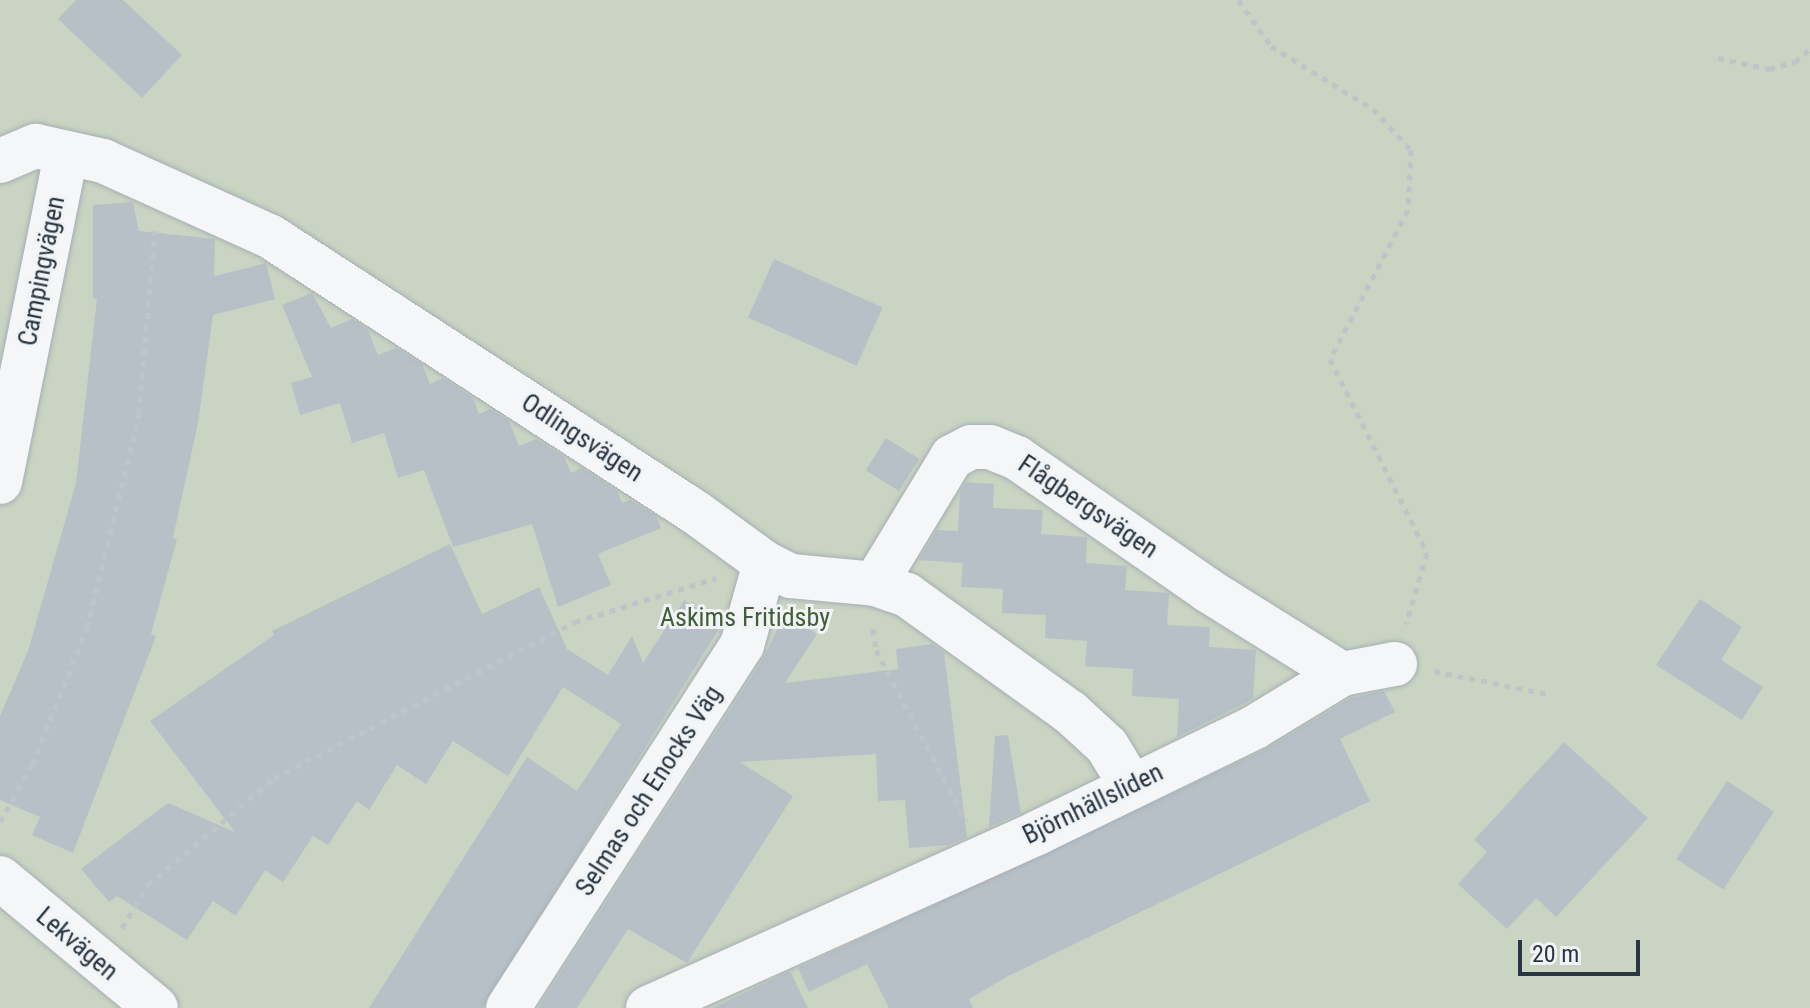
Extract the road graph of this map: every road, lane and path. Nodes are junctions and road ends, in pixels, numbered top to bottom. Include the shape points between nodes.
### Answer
1 (1238, 0) edge
2 (1810, 49) edge
3 (1718, 58) dead end
4 (66, 155) junction
5 (0, 161) edge
6 (158, 186) junction
7 (0, 482) edge
8 (765, 563) junction
9 (875, 584) junction
10 (1395, 664) junction
11 (1342, 674) junction
12 (1547, 694) dead end
13 (1130, 784) junction
14 (0, 822) edge
15 (984, 857) junction
16 (0, 878) edge
17 (99, 964) junction
18 (156, 1008) edge
19 (508, 1008) edge
20 (648, 1008) edge

1 - 10 path via 1271,46 1373,109 1411,150 1408,210 1330,359 1427,553
2 - 3 path via 1795,62 1769,69
4 - 5 lane, Odlingsvägen via 36,146
4 - 6 lane, Odlingsvägen via 103,161
4 - 7 lane, Campingvägen
6 - 8 lane, Odlingsvägen via 271,237 695,512
6 - 14 path via 139,414 87,628 32,765
8 - 9 lane, Odlingsvägen via 791,576
8 - 17 path via 575,622 274,778 148,885
8 - 19 lane, Selmas och Enocks Väg via 742,645
9 - 11 lane, Flågbergsvägen via 952,457 971,447 990,447 1017,458 1209,591
9 - 13 lane, Odlingsvägen via 907,595 1070,712 1107,746
9 - 15 path via 870,602 876,650
10 - 11 lane, Björnhällsliden
10 - 12 path
11 - 13 lane, Björnhällsliden via 1255,727
13 - 15 lane, Björnhällsliden
15 - 20 lane, Björnhällsliden
16 - 17 lane, Lekvägen
17 - 18 lane, Lekvägen

